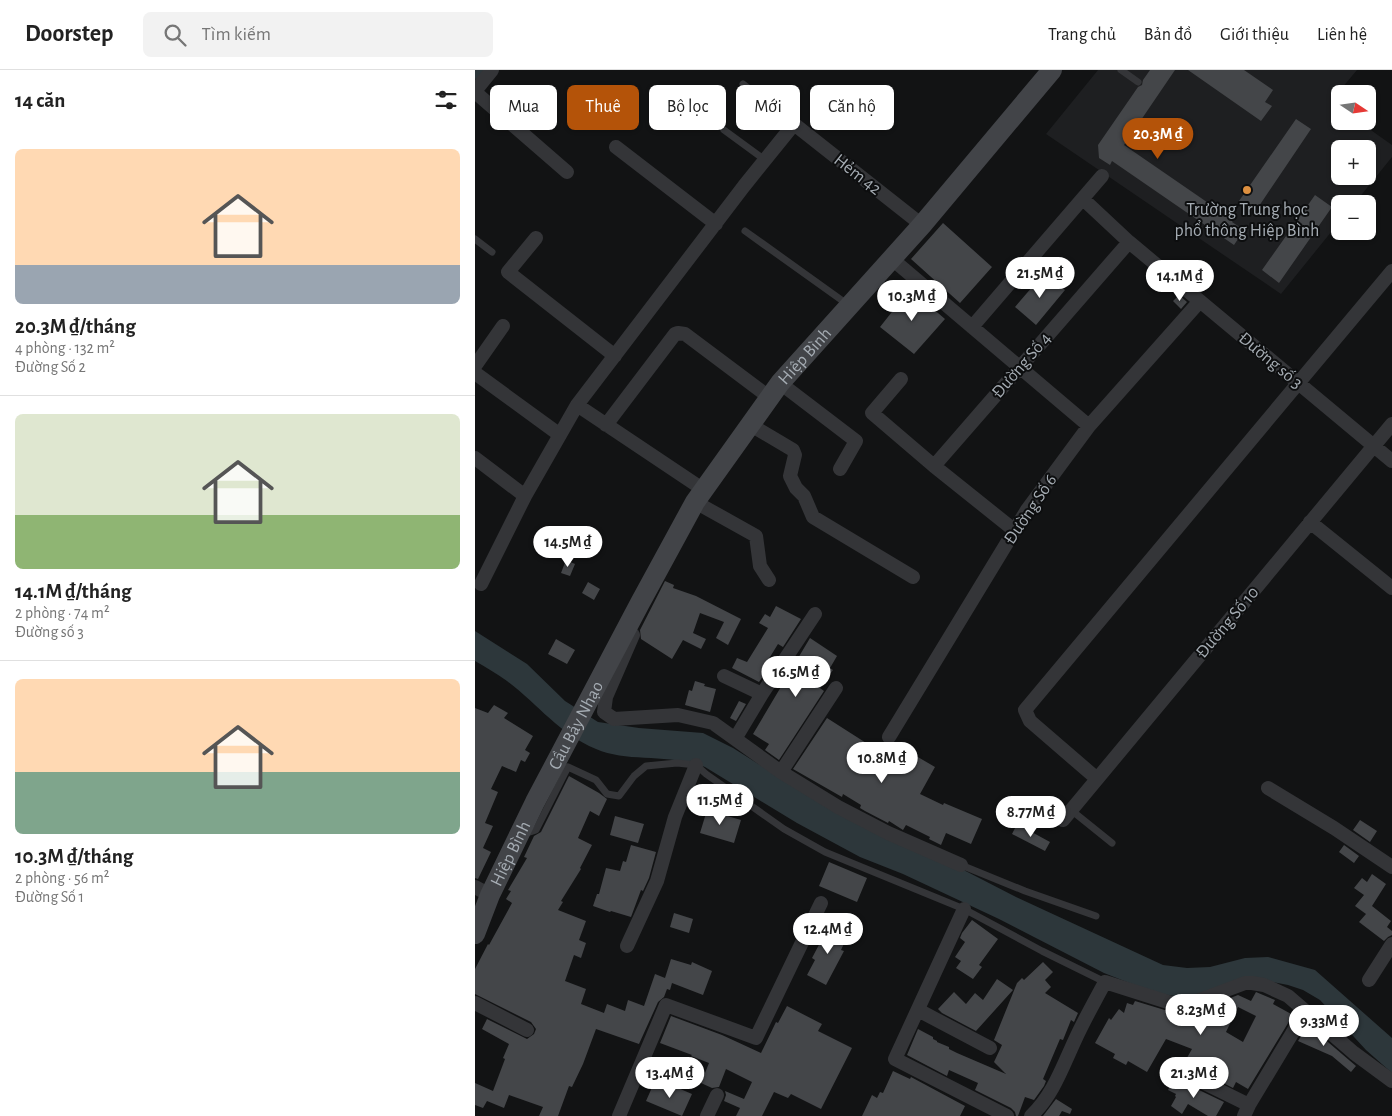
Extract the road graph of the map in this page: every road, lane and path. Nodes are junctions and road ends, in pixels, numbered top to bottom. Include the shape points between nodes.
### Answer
1 (492, 70) edge
2 (1052, 70) edge
3 (1121, 70) edge
4 (1138, 82) dead end
5 (475, 91) edge
6 (800, 128) edge
7 (724, 130) dead end
8 (790, 130) edge
9 (616, 147) dead end
10 (765, 160) junction
11 (567, 172) dead end
12 (1102, 176) dead end
13 (1083, 199) junction
14 (716, 224) junction
15 (922, 225) junction
16 (745, 231) dead end
17 (536, 238) dead end
18 (475, 239) edge
19 (1129, 242) junction
20 (492, 252) dead end
21 (892, 259) junction
22 (1392, 270) edge
23 (1200, 301) junction
24 (850, 306) junction
25 (503, 326) dead end
26 (972, 327) junction
27 (615, 356) junction
28 (475, 366) edge
29 (1019, 367) junction
30 (475, 373) edge
31 (901, 379) dead end
32 (1299, 384) junction
33 (774, 390) junction
34 (577, 405) junction
35 (606, 424) junction
36 (749, 424) junction
37 (1392, 424) edge
38 (1089, 426) junction
39 (560, 436) junction
40 (1374, 446) junction
41 (475, 458) edge
42 (1392, 461) edge
43 (934, 466) junction
44 (840, 469) dead end
45 (525, 496) junction
46 (699, 496) junction
47 (1311, 522) junction
48 (1013, 530) junction
49 (913, 577) dead end
50 (769, 580) dead end
51 (481, 584) dead end
52 (1392, 588) edge
53 (639, 603) junction
54 (815, 614) dead end
55 (616, 647) joint
56 (724, 676) dead end
57 (836, 688) dead end
58 (762, 694) junction
59 (889, 737) dead end
60 (735, 739) junction
61 (696, 765) junction
62 (781, 772) junction
63 (1096, 778) junction
64 (1268, 788) dead end
65 (535, 802) joint
66 (1067, 815) joint
67 (519, 836) junction
68 (1112, 843) dead end
69 (961, 865) joint
70 (1392, 867) edge
71 (482, 891) edge
72 (821, 903) dead end
73 (964, 909) junction
74 (1096, 916) dead end
75 (475, 934) edge
76 (1392, 944) edge
77 (627, 946) dead end
78 (1369, 980) dead end
79 (1105, 982) junction
80 (475, 1003) edge
81 (918, 1010) junction
82 (1305, 1012) junction
83 (527, 1030) dead end
84 (991, 1048) dead end
85 (1174, 1068) dead end
86 (1392, 1081) edge
87 (717, 1095) dead end
88 (1246, 1110) edge
89 (619, 1116) edge
90 (707, 1116) edge
91 (1007, 1116) edge
92 (1031, 1116) edge

1 - 5 street
2 - 15 main road, Hiệp Bình
3 - 4 lane
5 - 11 street
6 - 15 street, Hẻm 42
7 - 10 lane
8 - 10 street
9 - 14 street
10 - 14 street
12 - 13 street
13 - 19 street, Đường số 3
13 - 26 street
14 - 27 street
15 - 21 main road, Hiệp Bình
16 - 24 lane
17 - 27 street via 508,272
18 - 20 lane
19 - 23 street, Đường số 3
19 - 29 street, Đường Số 4
21 - 24 main road, Hiệp Bình
21 - 26 street
22 - 32 street
23 - 32 street, Đường số 3
23 - 38 street, Đường Số 6
24 - 33 main road, Hiệp Bình
25 - 28 street
26 - 29 street
27 - 34 street
29 - 38 street
29 - 43 street, Đường Số 4
30 - 39 street
31 - 43 street via 872,413
32 - 40 street, Đường số 3
32 - 63 street via 1025,710 1030,721
33 - 35 street via 688,336 678,333
33 - 36 main road, Hiệp Bình
33 - 44 street via 856,441
34 - 35 street
34 - 39 street
35 - 46 street
36 - 46 main road, Hiệp Bình
36 - 49 street via 793,450 791,476 813,517
37 - 40 street, Đường Số 10
38 - 48 street, Đường Số 6
39 - 45 street
40 - 42 street, Đường số 3
40 - 47 street, Đường Số 10
41 - 45 street
43 - 48 street
45 - 51 street
46 - 50 street via 756,536 760,566
46 - 53 main road, Hiệp Bình
47 - 52 street
47 - 63 street, Đường Số 10
48 - 59 street, Đường Số 6
53 - 55 main road, Hiệp Bình
53 - 60 street via 641,619 612,681 604,712 614,719 678,715 713,723
54 - 58 street
55 - 65 main road, Cầu Bảy Nhạo
56 - 58 street
57 - 62 street
58 - 60 street
60 - 62 street
61 - 67 lane via 646,766 619,796 607,794 596,780 568,767 536,830
61 - 73 lane via 741,800 805,842
61 - 77 street via 675,817 657,880
62 - 69 street via 888,833
63 - 66 street, Đường Số 10
64 - 70 street
65 - 67 main road, Hiệp Bình
66 - 68 lane
67 - 71 main road, Hiệp Bình
69 - 74 lane
71 - 75 main road, Hiệp Bình
72 - 89 street via 756,1038 666,1005
73 - 79 lane
73 - 81 street
76 - 78 street
79 - 82 street via 1182,1004 1252,982 1288,996
79 - 92 street via 1056,1084
80 - 83 street
81 - 84 street
81 - 91 street via 895,1059
82 - 86 street
82 - 88 street
85 - 88 street
87 - 90 street

